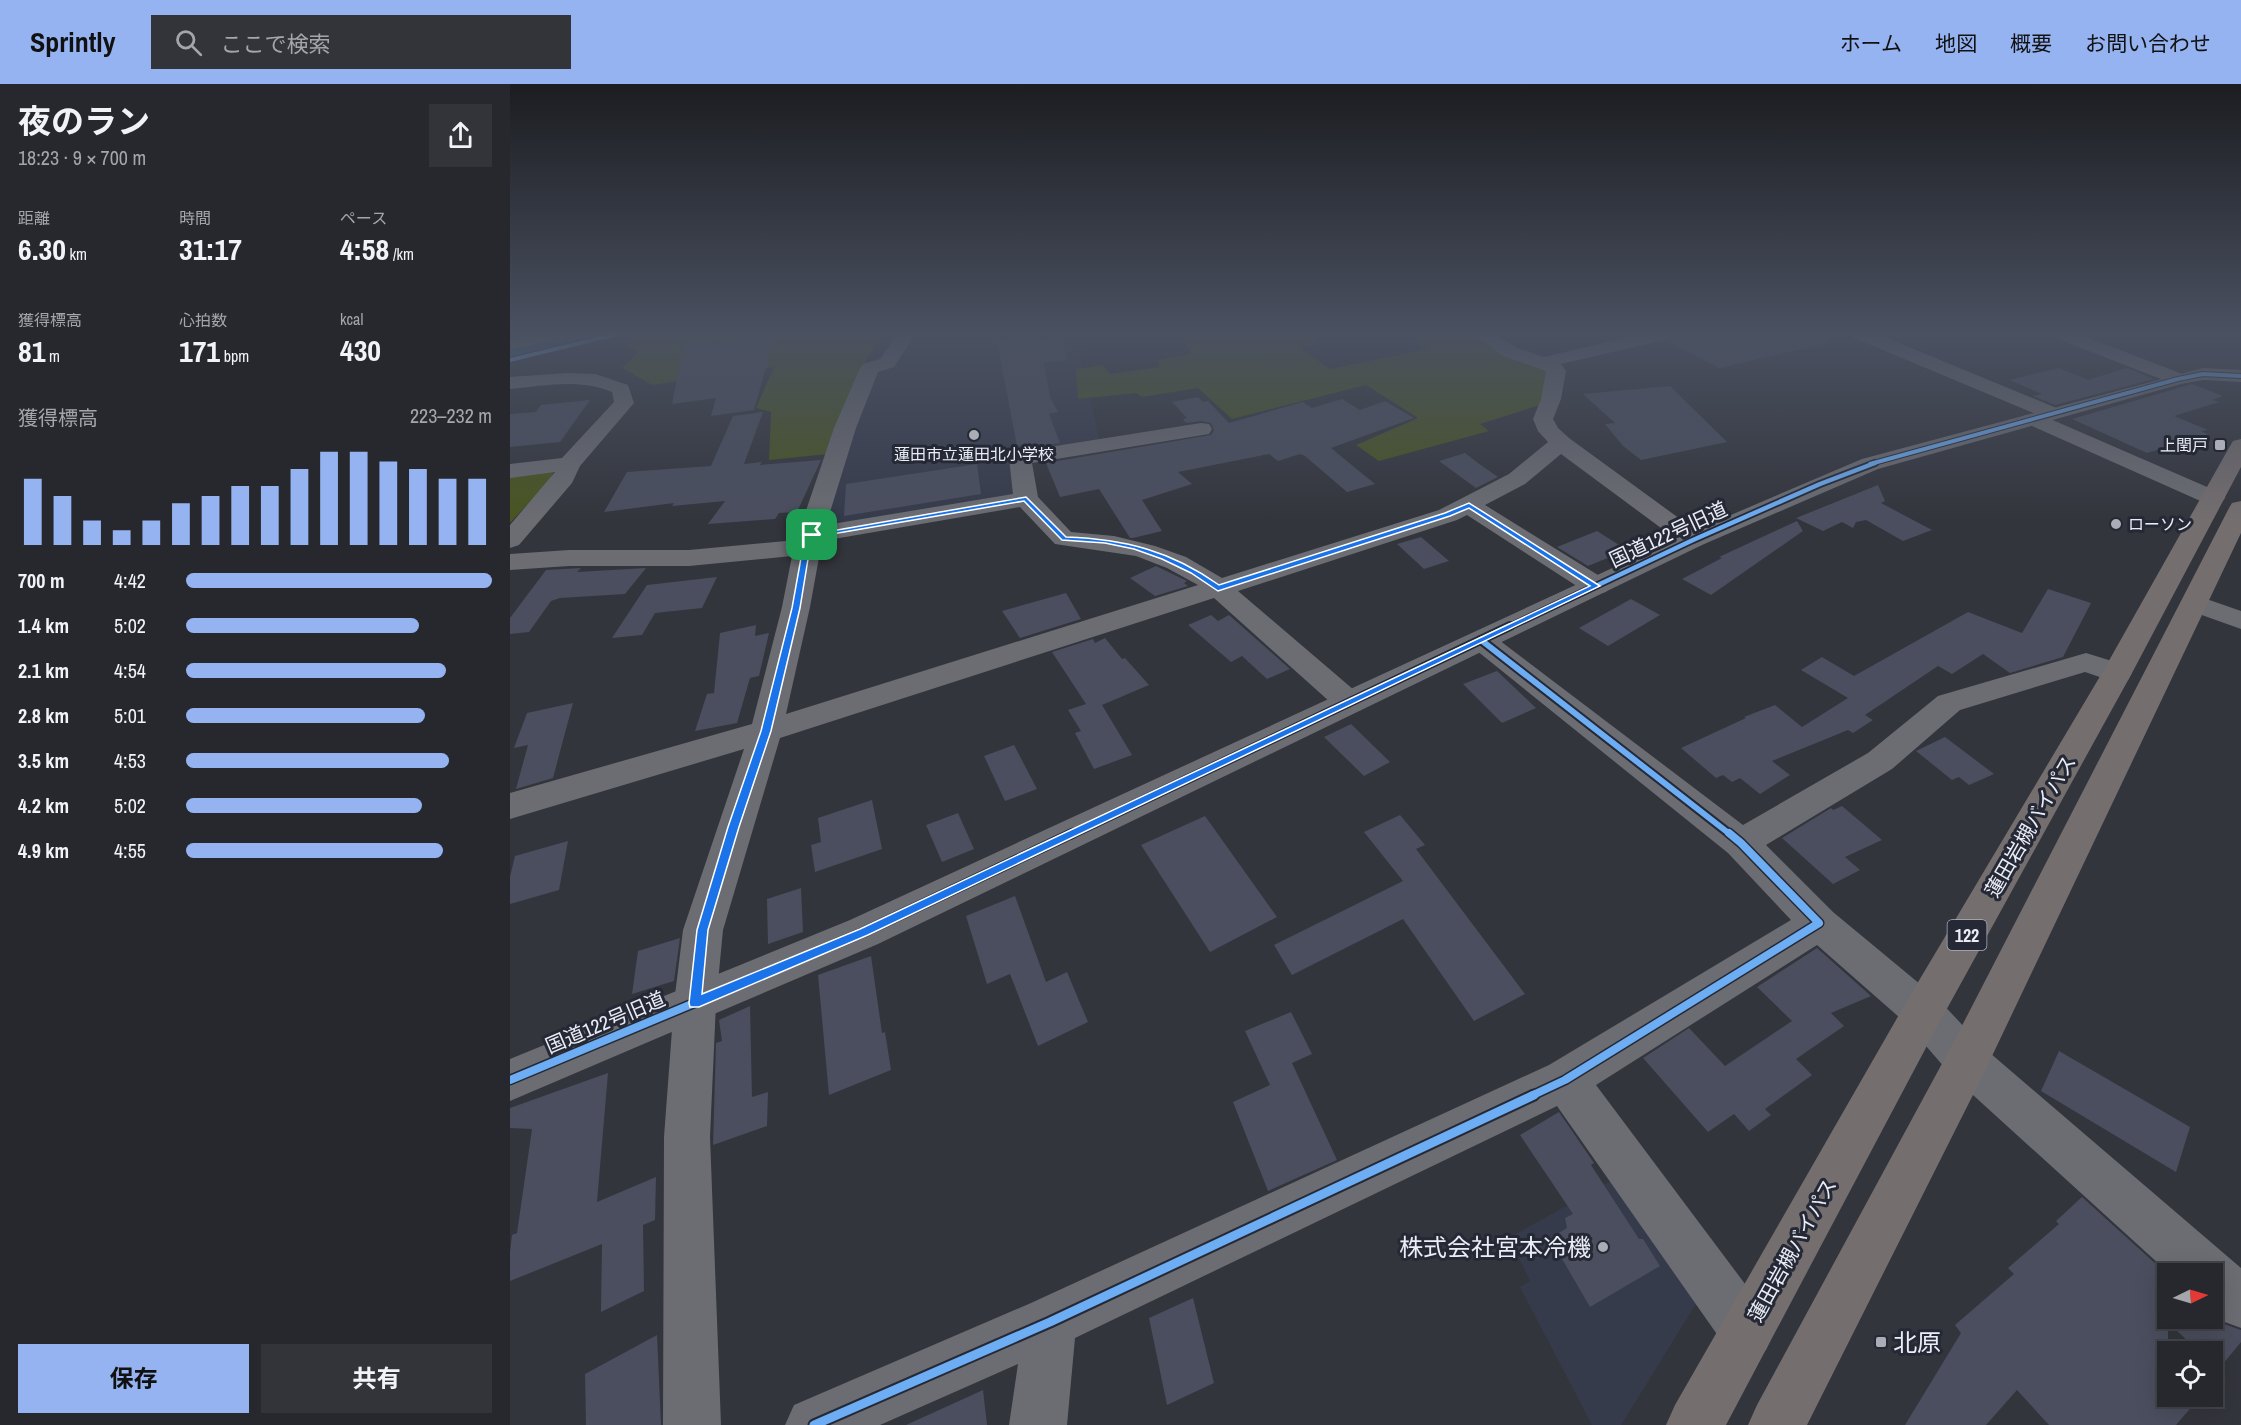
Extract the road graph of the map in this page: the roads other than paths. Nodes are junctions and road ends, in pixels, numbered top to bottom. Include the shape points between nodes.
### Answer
1 (622, 396) edge
2 (859, 396) edge
3 (1552, 396) edge
4 (1997, 396) edge
5 (2117, 396) edge
6 (2042, 416) junction
7 (1201, 429) dead end
8 (1561, 443) junction
9 (2241, 446) edge
10 (570, 464) junction
11 (510, 471) edge
12 (1026, 499) junction
13 (1469, 505) junction
14 (2234, 508) edge
15 (510, 540) edge
16 (1694, 540) junction
17 (809, 541) junction
18 (510, 562) edge
19 (1596, 586) junction
20 (1218, 588) junction
21 (2227, 613) edge
22 (1481, 640) junction
23 (2117, 673) junction
24 (1350, 704) junction
25 (766, 731) junction
26 (510, 806) edge
27 (1741, 843) junction
28 (1820, 923) junction
29 (695, 1003) junction
30 (1923, 1011) junction
31 (1967, 1061) junction
32 (510, 1080) edge
33 (1565, 1080) junction
34 (2197, 1263) edge
35 (2223, 1286) edge
36 (2241, 1302) edge
37 (1050, 1322) junction
38 (1747, 1331) junction
39 (1784, 1422) edge
40 (692, 1425) edge
41 (814, 1425) edge
42 (1038, 1425) edge
43 (1695, 1425) edge

1 - 10 street via 624,403
2 - 17 street
3 - 8 street via 1543,419
4 - 6 street
5 - 6 street, 国道122号旧道
6 - 14 street
6 - 16 street, 国道122号旧道 via 1870,464
7 - 12 street via 1020,458
8 - 13 street via 1517,479
8 - 16 street
9 - 14 highway, 蓮田岩槻バイパス / 122
10 - 11 street
10 - 15 street via 564,478
12 - 17 street
12 - 20 street via 1064,539 1105,541 1165,557
13 - 19 street
13 - 20 street via 1437,519
14 - 21 highway, 蓮田岩槻バイパス / 122
14 - 23 highway, 蓮田岩槻バイパス / 122
16 - 19 street, 国道122号旧道
17 - 18 street via 689,558
17 - 25 street
19 - 22 street, 国道122号旧道
20 - 24 street
20 - 25 street
21 - 31 highway, 蓮田岩槻バイパス / 122
22 - 24 street, 国道122号旧道
22 - 27 street
23 - 27 street via 2086,662 1949,704 1880,761
23 - 30 highway, 蓮田岩槻バイパス / 122
24 - 29 street, 国道122号旧道 via 864,932
25 - 26 street
25 - 29 street via 703,930
27 - 28 street
28 - 30 street
28 - 33 street
29 - 32 street, 国道122号旧道
29 - 40 street via 687,1137
30 - 31 street
30 - 38 highway, 蓮田岩槻バイパス / 122
31 - 34 street
31 - 39 highway, 蓮田岩槻バイパス / 122
33 - 37 street
33 - 38 street
35 - 36 street
37 - 41 street
37 - 42 street
38 - 43 highway, 蓮田岩槻バイパス / 122

